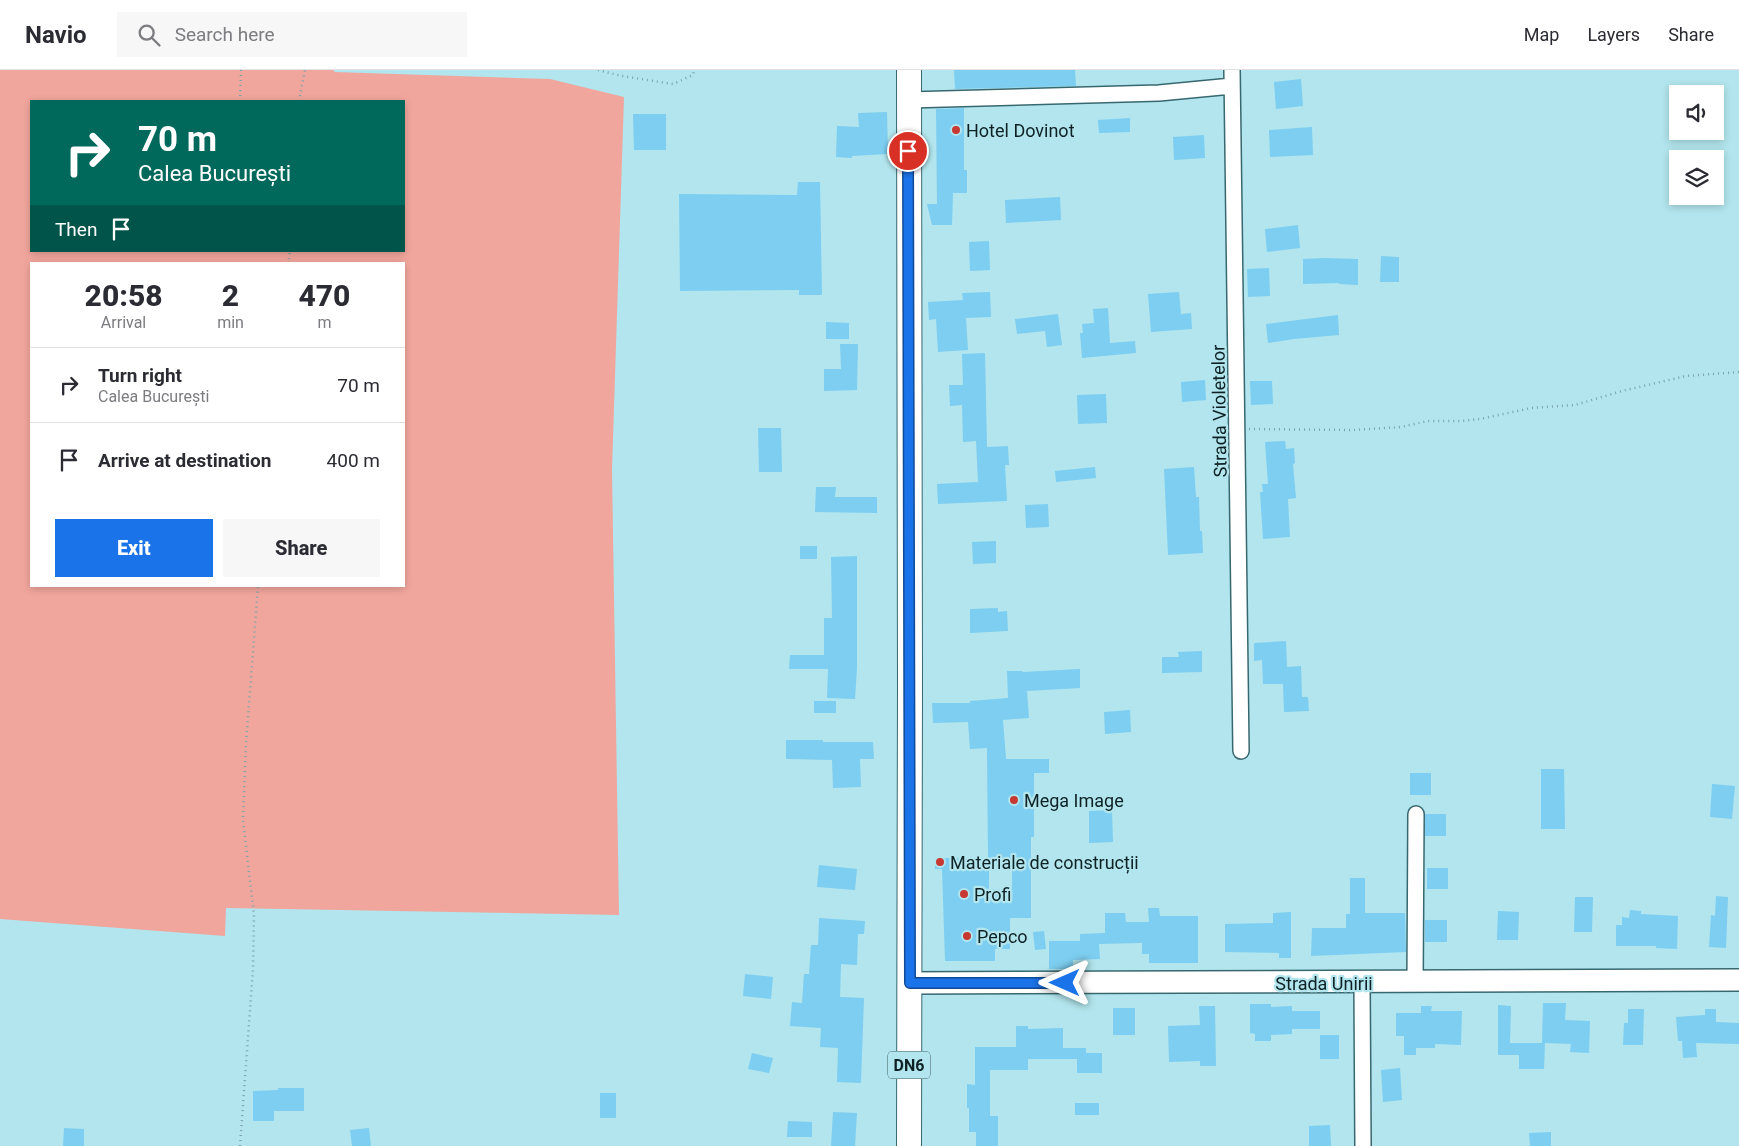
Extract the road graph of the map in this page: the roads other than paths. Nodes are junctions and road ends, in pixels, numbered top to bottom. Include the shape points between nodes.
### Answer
1 (909, 70) edge
2 (1232, 70) edge
3 (1232, 86) junction
4 (908, 100) junction
5 (1241, 751) dead end
6 (1416, 814) dead end
7 (1739, 980) edge
8 (1415, 982) junction
9 (910, 983) junction
10 (1362, 983) junction
11 (909, 1146) edge
12 (1363, 1146) edge

1 - 4 main road, DN6
2 - 3 street, Strada Violetelor
3 - 4 street via 1159,93
3 - 5 street, Strada Violetelor
4 - 9 main road, DN6
6 - 8 street
7 - 8 main road, Strada Unirii
8 - 10 main road, Strada Unirii
9 - 10 main road, Strada Unirii
9 - 11 main road, DN6
10 - 12 street

